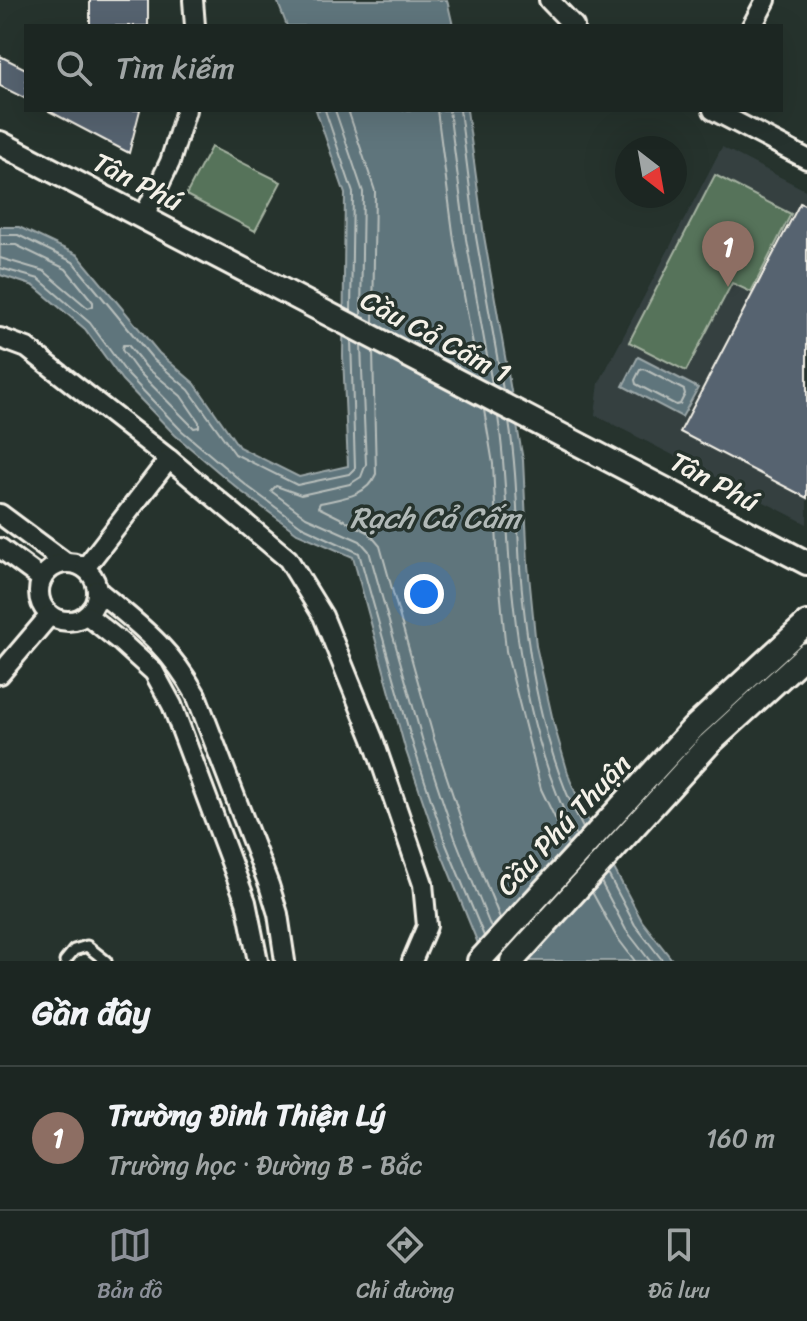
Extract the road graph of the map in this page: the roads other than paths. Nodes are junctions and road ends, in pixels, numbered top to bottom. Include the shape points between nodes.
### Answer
1 (193, 0) edge
2 (549, 0) edge
3 (766, 0) edge
4 (195, 24) edge
5 (572, 24) edge
6 (753, 24) edge
7 (185, 112) edge
8 (717, 112) edge
9 (0, 143) edge
10 (807, 159) edge
11 (143, 218) junction
12 (247, 272) joint
13 (0, 338) edge
14 (596, 453) joint
15 (169, 459) junction
16 (0, 514) edge
17 (0, 548) edge
18 (66, 563) junction
19 (807, 563) edge
20 (85, 568) junction
21 (42, 579) junction
22 (97, 590) junction
23 (50, 615) junction
24 (87, 615) junction
25 (807, 623) edge
26 (807, 654) edge
27 (0, 674) edge
28 (701, 736) junction
29 (65, 961) edge
30 (106, 961) edge
31 (258, 961) edge
32 (285, 961) edge
33 (412, 961) edge
34 (479, 961) edge
35 (512, 961) edge

1 - 4 street
2 - 5 street
3 - 6 street
7 - 11 street via 170,162
8 - 10 street
9 - 11 street, Tân Phú
11 - 12 street, Tân Phú
12 - 14 street, Cầu Cả Cấm 1
13 - 15 street via 27,348
14 - 19 street, Tân Phú
15 - 20 street
15 - 33 street via 288,559 323,616 423,884 427,926
16 - 18 street
17 - 21 street
18 - 20 street
18 - 21 street
20 - 22 street
21 - 23 street via 39,598
22 - 24 street
22 - 32 street via 160,642 196,695 269,885
23 - 24 street via 68,621
23 - 27 street
24 - 31 street via 154,672 172,705 246,902
25 - 28 street
26 - 28 street
28 - 34 street, Cầu Phú Thuận
28 - 35 street, Cầu Phú Thuận
29 - 30 lane via 74,950 87,946

